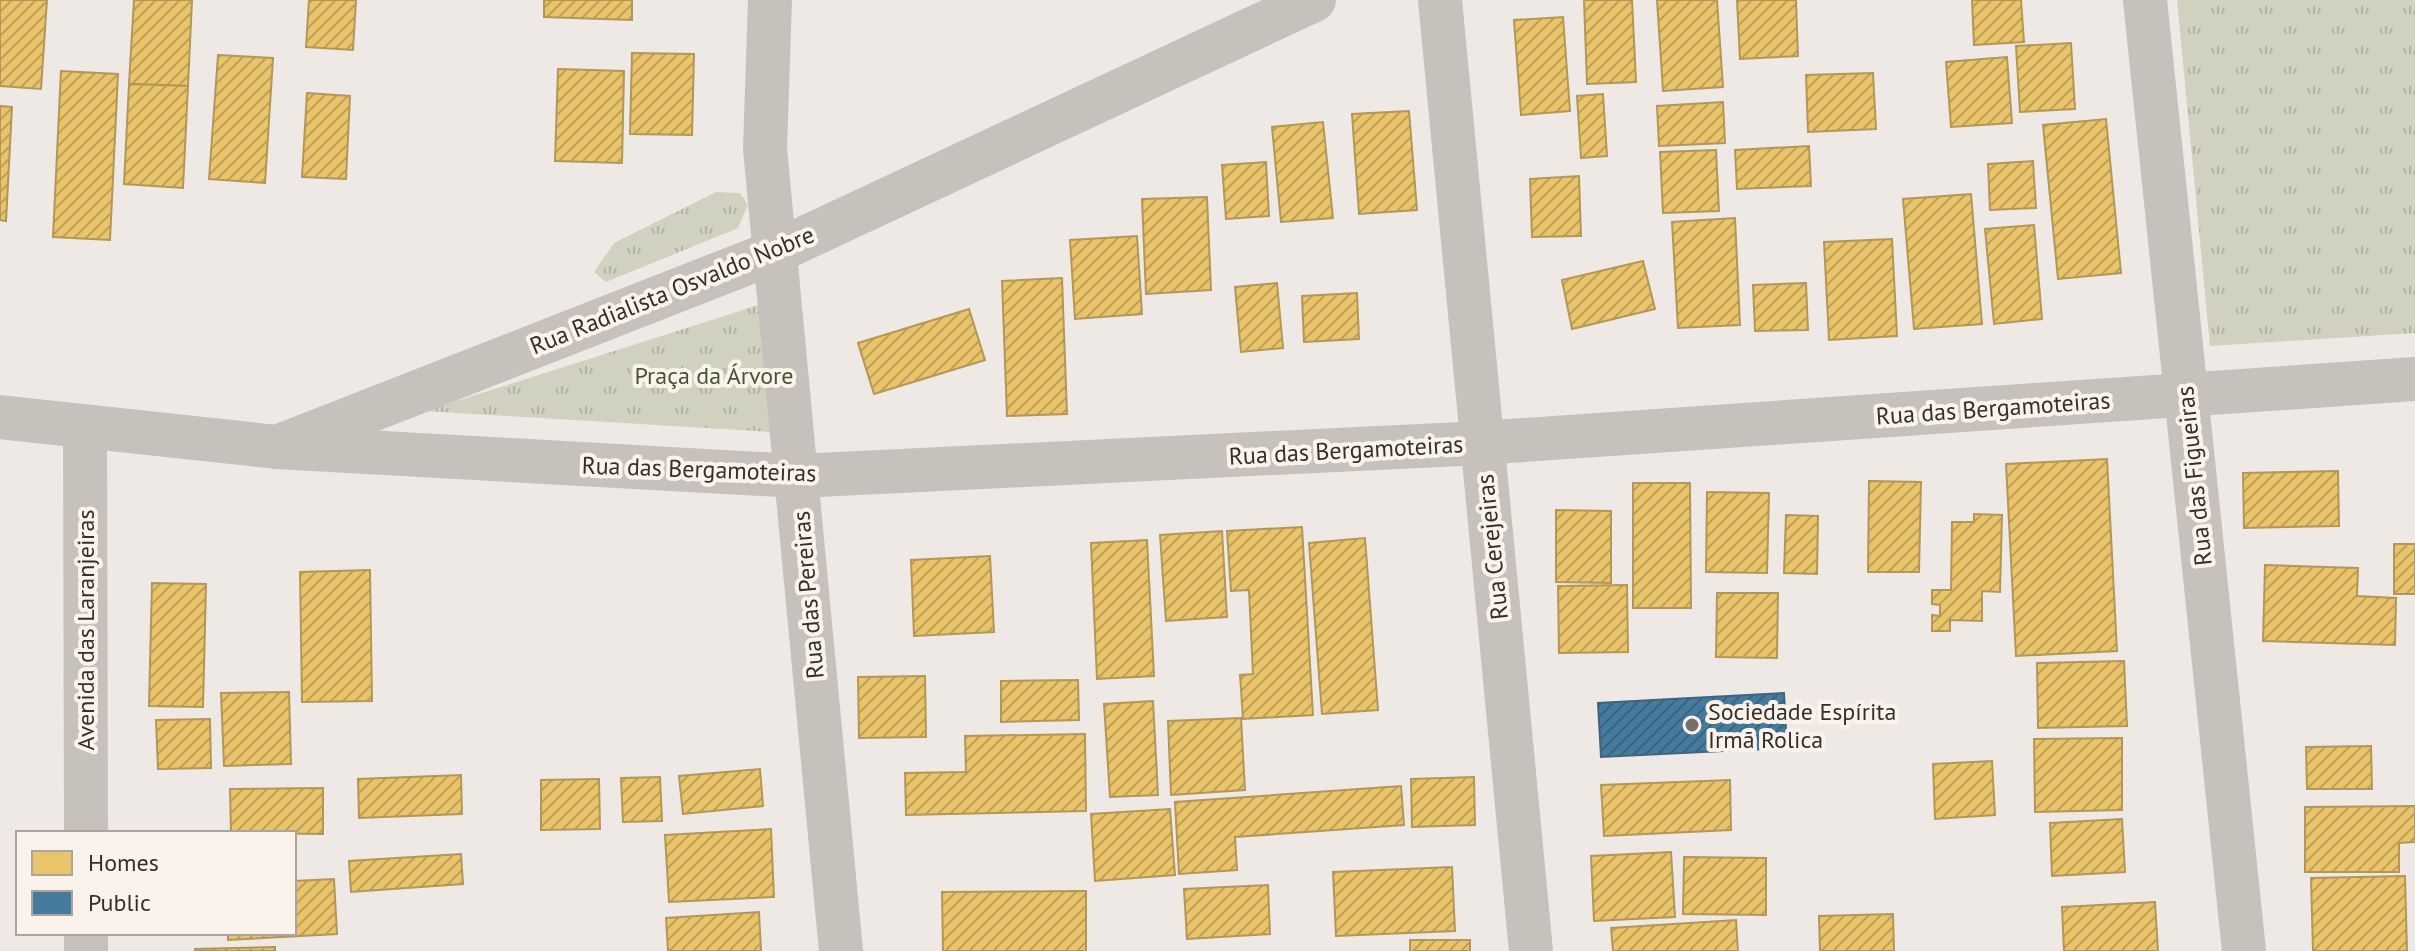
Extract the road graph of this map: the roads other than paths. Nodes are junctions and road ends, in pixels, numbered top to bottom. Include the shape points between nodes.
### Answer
1 (770, 0) edge
2 (1314, 0) edge
3 (1440, 0) edge
4 (2145, 0) edge
5 (775, 252) junction
6 (2415, 379) edge
7 (2186, 396) junction
8 (0, 417) edge
9 (85, 427) junction
10 (1481, 443) junction
11 (277, 447) junction
12 (797, 476) junction
13 (86, 831) edge
14 (841, 951) edge
15 (1531, 951) edge
16 (2244, 951) edge

1 - 5 street, Rua das Pereiras via 765,149
2 - 5 street, Rua Radialista Osvaldo Nobre
3 - 10 street, Rua Cerejeiras
4 - 7 street, Rua das Figueiras
5 - 11 street, Rua Radialista Osvaldo Nobre
5 - 12 street, Rua das Pereiras
6 - 7 street, Rua das Bergamoteiras
7 - 10 street, Rua das Bergamoteiras
7 - 16 street, Rua das Figueiras
8 - 9 street, Rua Radialista Osvaldo Nobre
9 - 11 street, Rua Radialista Osvaldo Nobre
9 - 13 street, Avenida das Laranjeiras
10 - 12 street, Rua das Bergamoteiras
10 - 15 street, Rua Cerejeiras
11 - 12 street, Rua das Bergamoteiras
12 - 14 street, Rua das Pereiras

